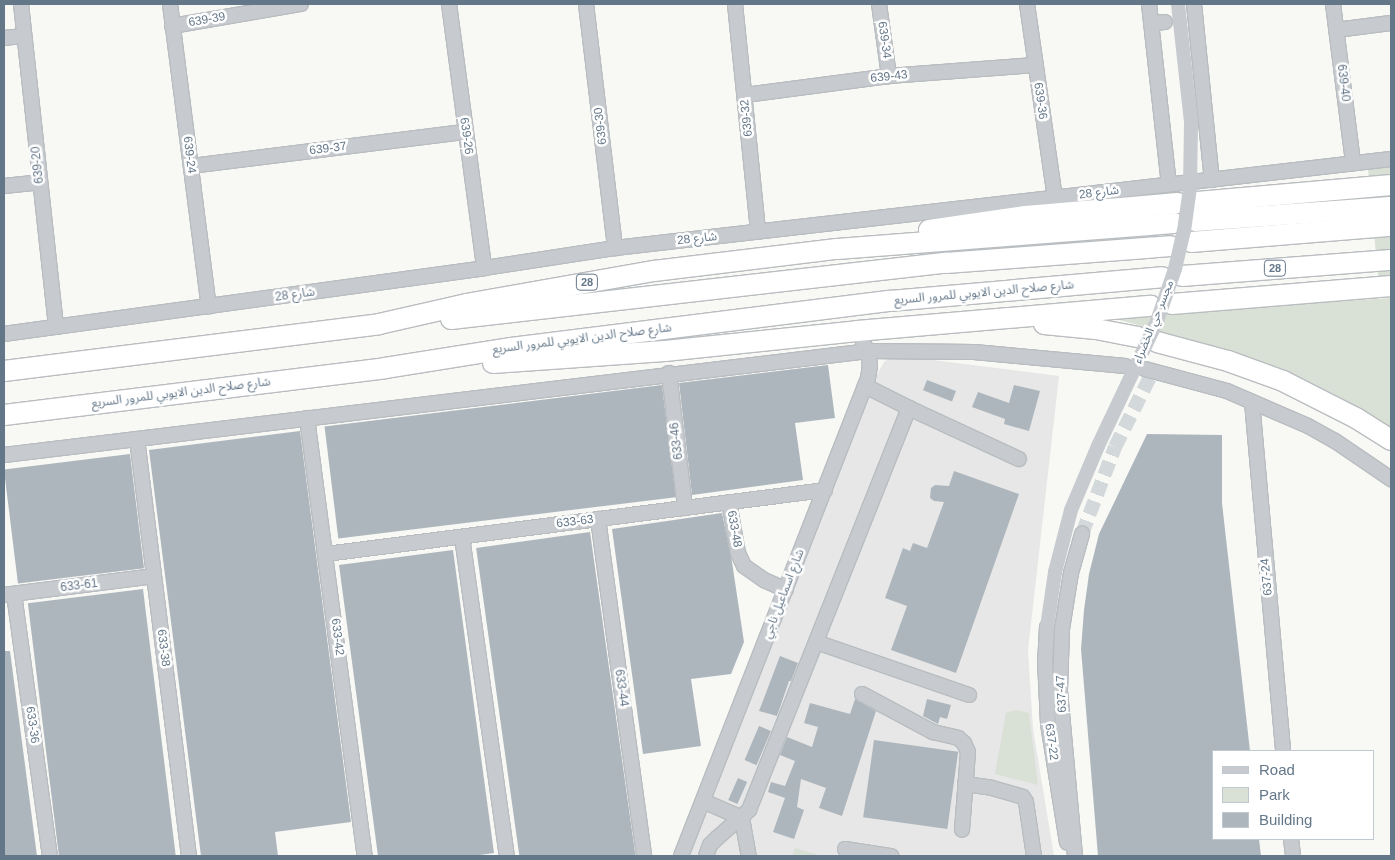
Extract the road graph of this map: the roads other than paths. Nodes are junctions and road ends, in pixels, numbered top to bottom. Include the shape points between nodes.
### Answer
1 (21, 4) edge
2 (170, 4) edge
3 (301, 4) edge
4 (449, 4) edge
5 (586, 4) edge
6 (735, 4) edge
7 (879, 4) edge
8 (1027, 4) edge
9 (1149, 4) edge
10 (1178, 4) edge
11 (1194, 4) edge
12 (1333, 4) edge
13 (1165, 22) dead end
14 (1391, 23) edge
15 (1151, 24) junction
16 (172, 26) junction
17 (1336, 30) junction
18 (24, 36) junction
19 (4, 38) edge
20 (1035, 65) junction
21 (889, 76) junction
22 (745, 95) junction
23 (465, 132) junction
24 (1391, 159) edge
25 (1353, 163) junction
26 (191, 166) junction
27 (1212, 180) junction
28 (40, 182) junction
29 (1169, 184) junction
30 (1391, 185) edge
31 (4, 186) edge
32 (1054, 198) junction
33 (1391, 207) edge
34 (1176, 213) dead end
35 (1391, 226) edge
36 (758, 232) junction
37 (1190, 242) dead end
38 (1170, 246) dead end
39 (615, 248) junction
40 (1391, 260) edge
41 (484, 268) junction
42 (1391, 286) edge
43 (1172, 304) dead end
44 (1151, 306) dead end
45 (209, 307) junction
46 (980, 321) junction
47 (379, 324) junction
48 (56, 327) junction
49 (857, 332) junction
50 (4, 334) edge
51 (868, 351) junction
52 (1125, 366) dead end
53 (385, 368) junction
54 (1145, 369) dead end
55 (4, 371) edge
56 (669, 373) junction
57 (865, 386) junction
58 (1252, 402) junction
59 (910, 408) junction
60 (4, 415) edge
61 (307, 418) junction
62 (137, 439) junction
63 (1391, 440) edge
64 (4, 455) edge
65 (1019, 459) dead end
66 (1391, 479) edge
67 (825, 490) junction
68 (729, 502) junction
69 (685, 508) junction
70 (598, 520) junction
71 (1082, 534) tunnel mouth
72 (462, 537) junction
73 (326, 554) junction
74 (154, 576) junction
75 (786, 590) junction
76 (9, 595) edge
77 (1047, 627) joint
78 (816, 642) junction
79 (862, 694) dead end
80 (969, 695) dead end
81 (1283, 750) edge
82 (966, 784) junction
83 (703, 801) junction
84 (742, 818) junction
85 (962, 830) dead end
86 (1291, 840) edge
87 (845, 850) dead end
88 (50, 856) edge
89 (188, 856) edge
90 (365, 856) edge
91 (507, 856) edge
92 (644, 856) edge
93 (681, 856) edge
94 (706, 856) edge
95 (749, 856) edge
96 (891, 856) edge
97 (1034, 856) edge
98 (1071, 856) edge
99 (1075, 856) edge
100 (1293, 856) edge

1 - 18 street, 639-20
2 - 16 street, 639-24
3 - 16 street, 639-39
4 - 23 street, 639-26
5 - 39 street, 639-30
6 - 22 street, 639-32
7 - 21 street, 639-34
8 - 20 street, 639-36
9 - 15 street
10 - 77 street, مجسر حي الخضراء, bridge via 1191,122 1190,188 1184,231 1157,321 1071,510 1060,549
11 - 27 street via 1191,21
12 - 17 street, 639-40
13 - 15 street
14 - 17 street
15 - 29 street
16 - 26 street, 639-24
17 - 25 street, 639-40
18 - 19 street
18 - 28 street, 639-20
20 - 21 street, 639-43
20 - 32 street, 639-36
21 - 22 street, 639-43
22 - 36 street, 639-32
23 - 26 street, 639-37
23 - 41 street, 639-26
24 - 25 street, شارع 28
25 - 27 street, شارع 28
26 - 45 street, 639-24
27 - 29 street, شارع 28
28 - 31 street
28 - 48 street, 639-20
29 - 32 street, شارع 28
30 - 33 highway via 1196,211
32 - 36 street, شارع 28
34 - 47 highway, 28 via 1078,211 958,225 837,249 654,271 466,304
35 - 37 highway
36 - 39 street, شارع 28
38 - 47 highway, 28 via 946,263 543,310
39 - 41 street, شارع 28
40 - 53 highway, شارع صلاح الدين الايوبي للمرور السريع / 28 via 880,303 520,347
41 - 45 street, شارع 28
42 - 43 highway
44 - 46 highway
45 - 48 street, شارع 28
46 - 49 highway
46 - 63 highway via 1105,330 1235,363 1282,380
47 - 55 highway, 28
48 - 50 street, شارع 28
49 - 51 street
49 - 53 highway via 665,351
51 - 52 street via 974,352
51 - 56 street
51 - 57 street, شارع اسماعيل ناجي via 870,366
53 - 60 highway, شارع صلاح الدين الايوبي للمرور السريع / 28
54 - 58 street via 1201,383
56 - 61 street
56 - 69 street, 633-46
57 - 59 street
57 - 67 street, شارع اسماعيل ناجي
58 - 66 street via 1315,430
58 - 81 street, 637-24
59 - 65 street
59 - 78 street
61 - 62 street
61 - 73 street, 633-42
62 - 64 street
62 - 74 street, 633-38
67 - 68 street, 633-63
67 - 75 street, شارع اسماعيل ناجي
68 - 69 street, 633-63
68 - 75 street, 633-48 via 738,553 744,566
69 - 70 street, 633-63
70 - 72 street, 633-63
70 - 92 street, 633-44
71 - 99 street, 637-47 via 1066,597 1060,690
72 - 73 street, 633-63
72 - 91 street
73 - 90 street, 633-42
74 - 76 street, 633-61
74 - 89 street, 633-38
75 - 83 street, شارع اسماعيل ناجي
76 - 88 street, 633-36
77 - 98 street, 637-22 via 1048,724
78 - 80 street
78 - 84 street via 749,810
79 - 82 street via 933,732 958,738 964,743 968,752
82 - 85 street
82 - 97 street via 1023,797
83 - 84 street
83 - 93 street, شارع اسماعيل ناجي
84 - 94 street via 710,845
84 - 95 street
86 - 100 street
87 - 96 street

